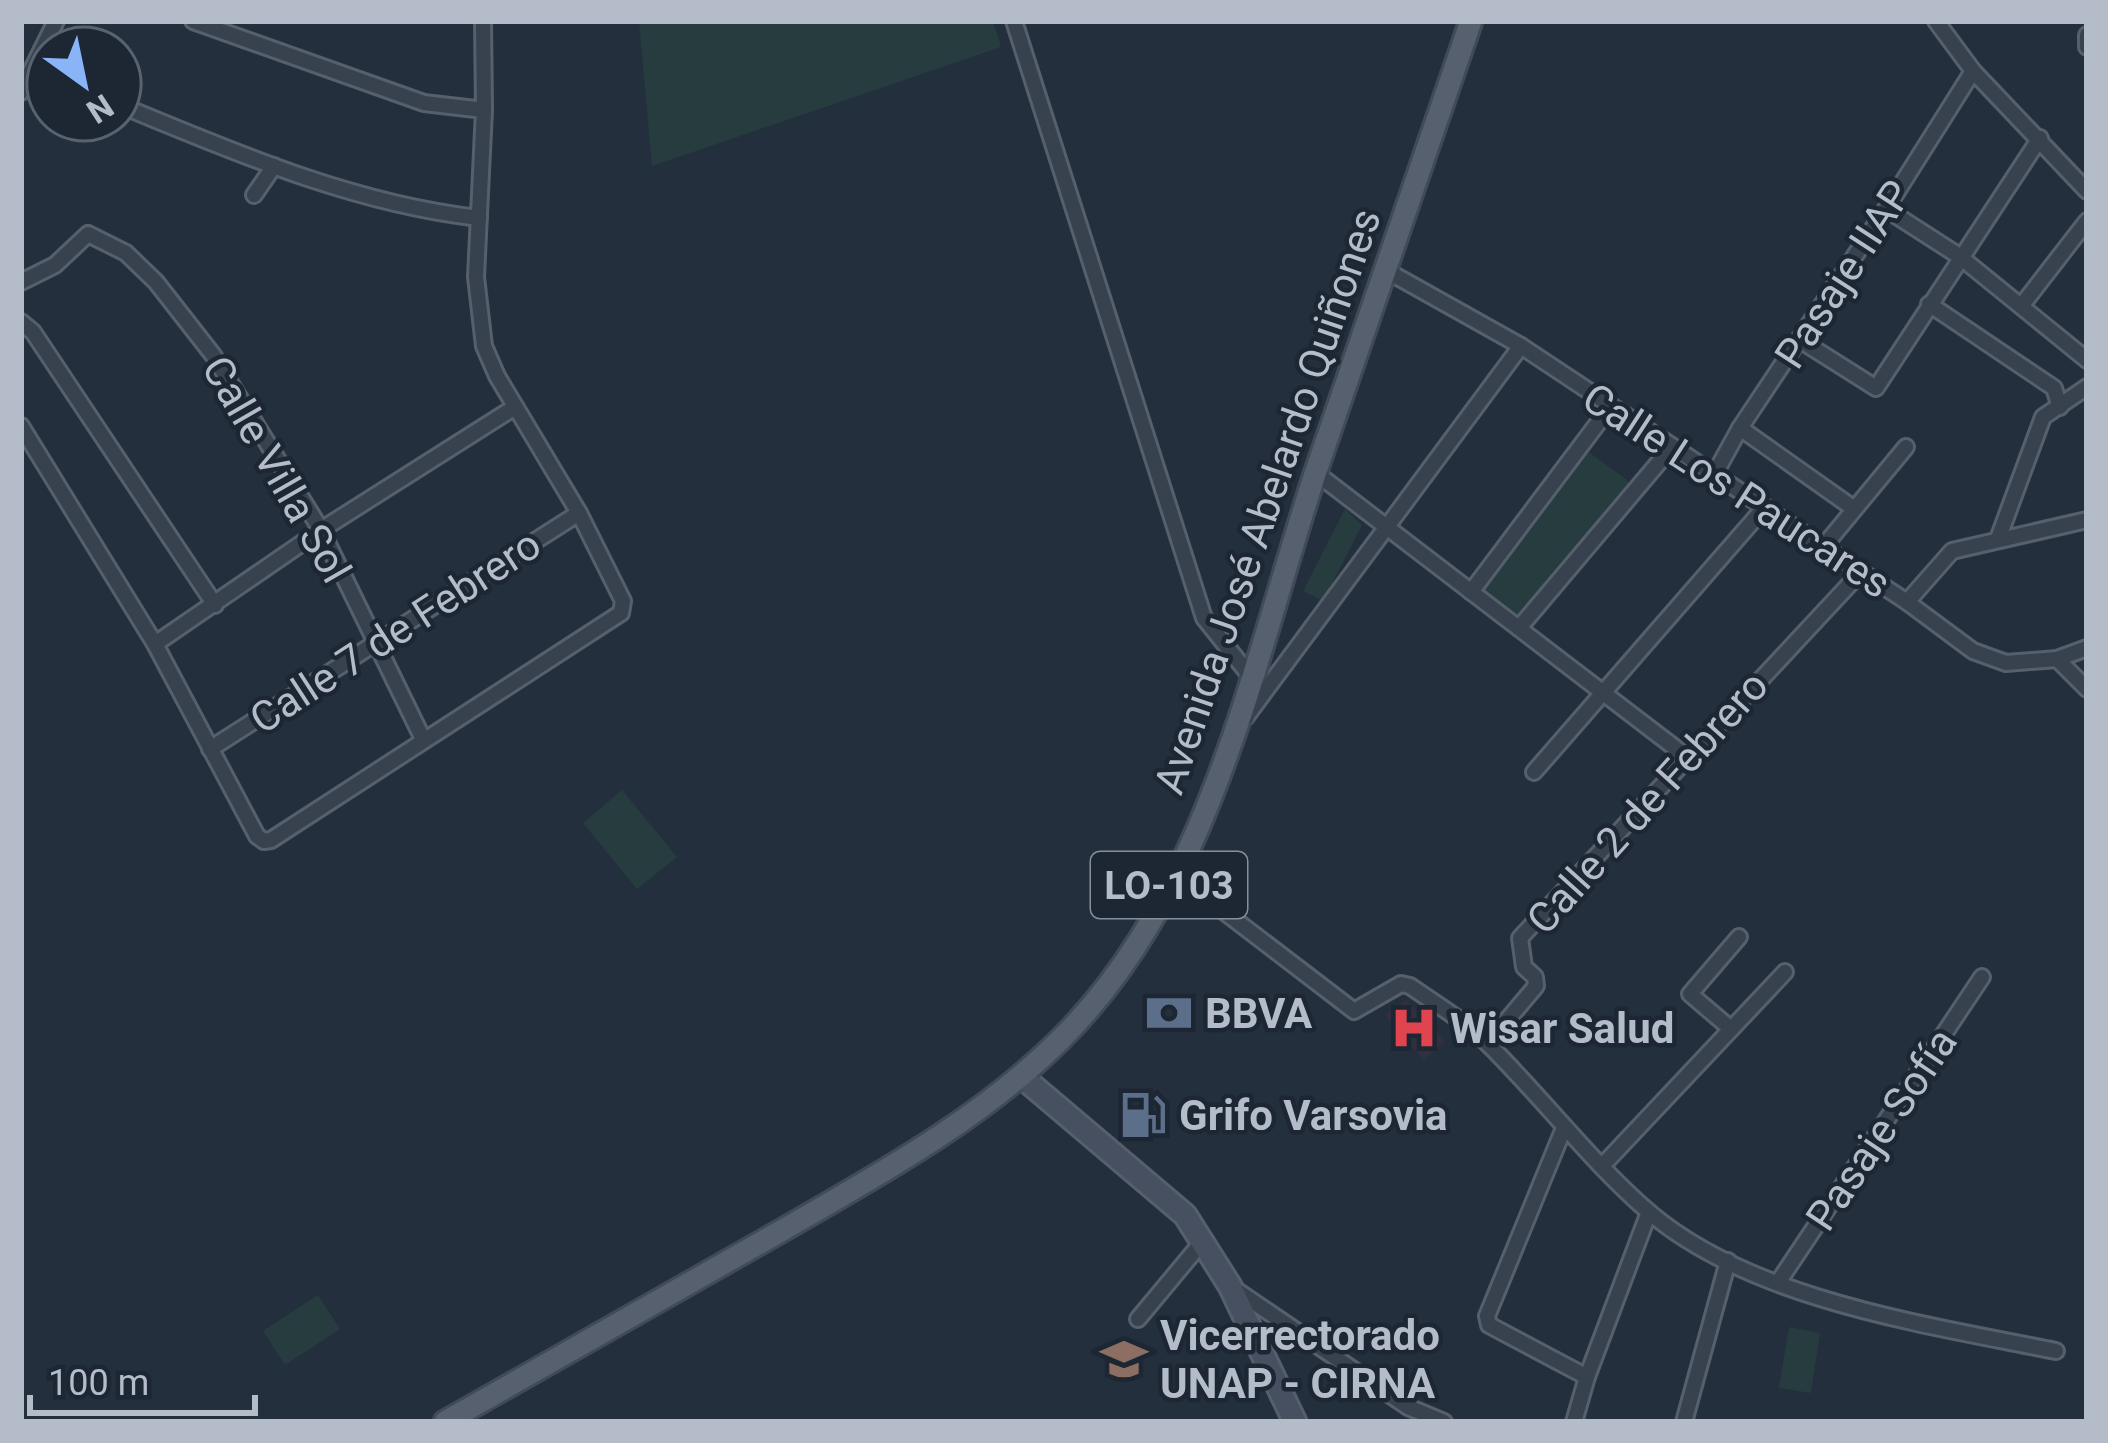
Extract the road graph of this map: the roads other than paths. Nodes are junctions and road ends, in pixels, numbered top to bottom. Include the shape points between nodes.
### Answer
1 (193, 21) edge
2 (483, 21) edge
3 (1014, 21) edge
4 (1471, 21) edge
5 (1936, 21) edge
6 (2087, 35) edge
7 (2087, 47) edge
8 (1973, 71) junction
9 (484, 110) junction
10 (144, 115) edge
11 (2039, 138) junction
12 (274, 166) junction
13 (2087, 191) edge
14 (254, 194) dead end
15 (1886, 209) junction
16 (479, 218) junction
17 (2087, 221) edge
18 (1959, 256) junction
19 (1387, 271) junction
20 (21, 282) edge
21 (1929, 304) junction
22 (2022, 305) junction
23 (21, 322) edge
24 (1800, 340) junction
25 (1521, 346) junction
26 (2087, 360) edge
27 (2087, 387) edge
28 (515, 407) junction
29 (1610, 407) junction
30 (2060, 407) junction
31 (21, 426) edge
32 (1740, 428) junction
33 (1906, 447) dead end
34 (1671, 448) junction
35 (1316, 473) junction
36 (1713, 477) junction
37 (1765, 507) junction
38 (1853, 508) junction
39 (579, 513) junction
40 (2087, 520) edge
41 (1387, 527) junction
42 (321, 530) junction
43 (1998, 539) junction
44 (1824, 546) junction
45 (1861, 572) junction
46 (1472, 592) junction
47 (1906, 602) junction
48 (215, 604) junction
49 (1519, 628) junction
50 (155, 644) junction
51 (373, 644) junction
52 (2087, 648) edge
53 (2057, 659) junction
54 (1251, 677) junction
55 (2087, 688) edge
56 (1605, 694) junction
57 (423, 739) junction
58 (1229, 739) junction
59 (210, 749) junction
60 (1687, 757) junction
61 (1534, 772) dead end
62 (1175, 874) junction
63 (1739, 937) dead end
64 (1785, 972) dead end
65 (1982, 976) dead end
66 (1731, 1029) junction
67 (1488, 1043) junction
68 (1021, 1076) junction
69 (1564, 1127) junction
70 (1603, 1165) junction
71 (1649, 1212) junction
72 (1203, 1241) junction
73 (1728, 1261) junction
74 (1779, 1281) junction
75 (1230, 1286) junction
76 (1138, 1319) dead end
77 (2056, 1351) dead end
78 (1587, 1377) junction
79 (1405, 1414) edge
80 (445, 1422) edge
81 (1295, 1422) edge
82 (1444, 1422) edge
83 (1574, 1422) edge
84 (1684, 1422) edge

1 - 9 street via 424,103
2 - 9 street
3 - 54 street via 1204,618
4 - 19 main road, Avenida José Abelardo Quiñones / LO-103
5 - 8 street
6 - 7 street
8 - 11 street
8 - 15 street, Pasaje IIAP
9 - 16 street
10 - 12 street
11 - 13 street
11 - 18 street
12 - 14 street
12 - 16 street via 417,211
15 - 18 street
15 - 24 street, Pasaje IIAP
16 - 28 street via 484,346
17 - 22 street
18 - 21 street
18 - 22 street
19 - 25 street, Calle Los Paucares
19 - 35 main road, Avenida José Abelardo Quiñones / LO-103
20 - 42 street, Calle Villa Sol via 56,265 88,234 126,253 202,340
21 - 24 street via 1876,388
21 - 30 street via 2054,388
22 - 26 street
23 - 48 street
24 - 32 street, Pasaje IIAP
25 - 29 street, Calle Los Paucares
25 - 41 street
27 - 30 street
28 - 39 street
28 - 42 street
29 - 34 street, Calle Los Paucares
29 - 46 street
30 - 43 street via 2043,417
31 - 50 street
32 - 36 street, Pasaje IIAP
32 - 38 street
33 - 38 street
34 - 36 street, Calle Los Paucares
34 - 49 street
35 - 41 street
35 - 54 main road, Avenida José Abelardo Quiñones / LO-103
36 - 37 street, Calle Los Paucares
37 - 44 street, Calle Los Paucares
37 - 56 street
38 - 44 street
39 - 51 street, Calle 7 de Febrero
39 - 57 street via 623,601 621,614
40 - 43 street
41 - 46 street
41 - 58 street
42 - 48 street
42 - 51 street, Calle Villa Sol
43 - 47 street via 1952,551
44 - 45 street, Calle Los Paucares
45 - 47 street, Calle Los Paucares
45 - 60 street, Calle 2 de Febrero
46 - 49 street
47 - 53 street, Calle Los Paucares via 1973,651 2006,663
48 - 50 street
49 - 56 street
50 - 59 street
51 - 57 street, Calle Villa Sol
51 - 59 street, Calle 7 de Febrero
52 - 53 street, Calle Los Paucares
53 - 55 street
54 - 58 main road, Avenida José Abelardo Quiñones / LO-103
56 - 60 street
56 - 61 street
57 - 59 street via 271,840 257,836
58 - 62 main road, Avenida José Abelardo Quiñones / LO-103
60 - 67 street, Calle 2 de Febrero via 1520,938 1536,986
62 - 67 street via 1354,1011 1407,983
62 - 68 main road, Avenida José Abelardo Quiñones / LO-103 via 1098,998
63 - 66 street via 1690,994
64 - 66 street
65 - 74 street, Pasaje Sofía
66 - 70 street
67 - 69 street
68 - 72 street via 1150,1182
68 - 80 main road, Avenida José Abelardo Quiñones / LO-103 via 838,1198
69 - 70 street
69 - 78 street via 1487,1316 1490,1325
70 - 71 street
71 - 73 street
71 - 78 street
72 - 75 street
72 - 76 street
73 - 74 street
73 - 84 street
74 - 77 street via 1850,1309
75 - 79 street
75 - 81 street
78 - 83 street
79 - 82 street

